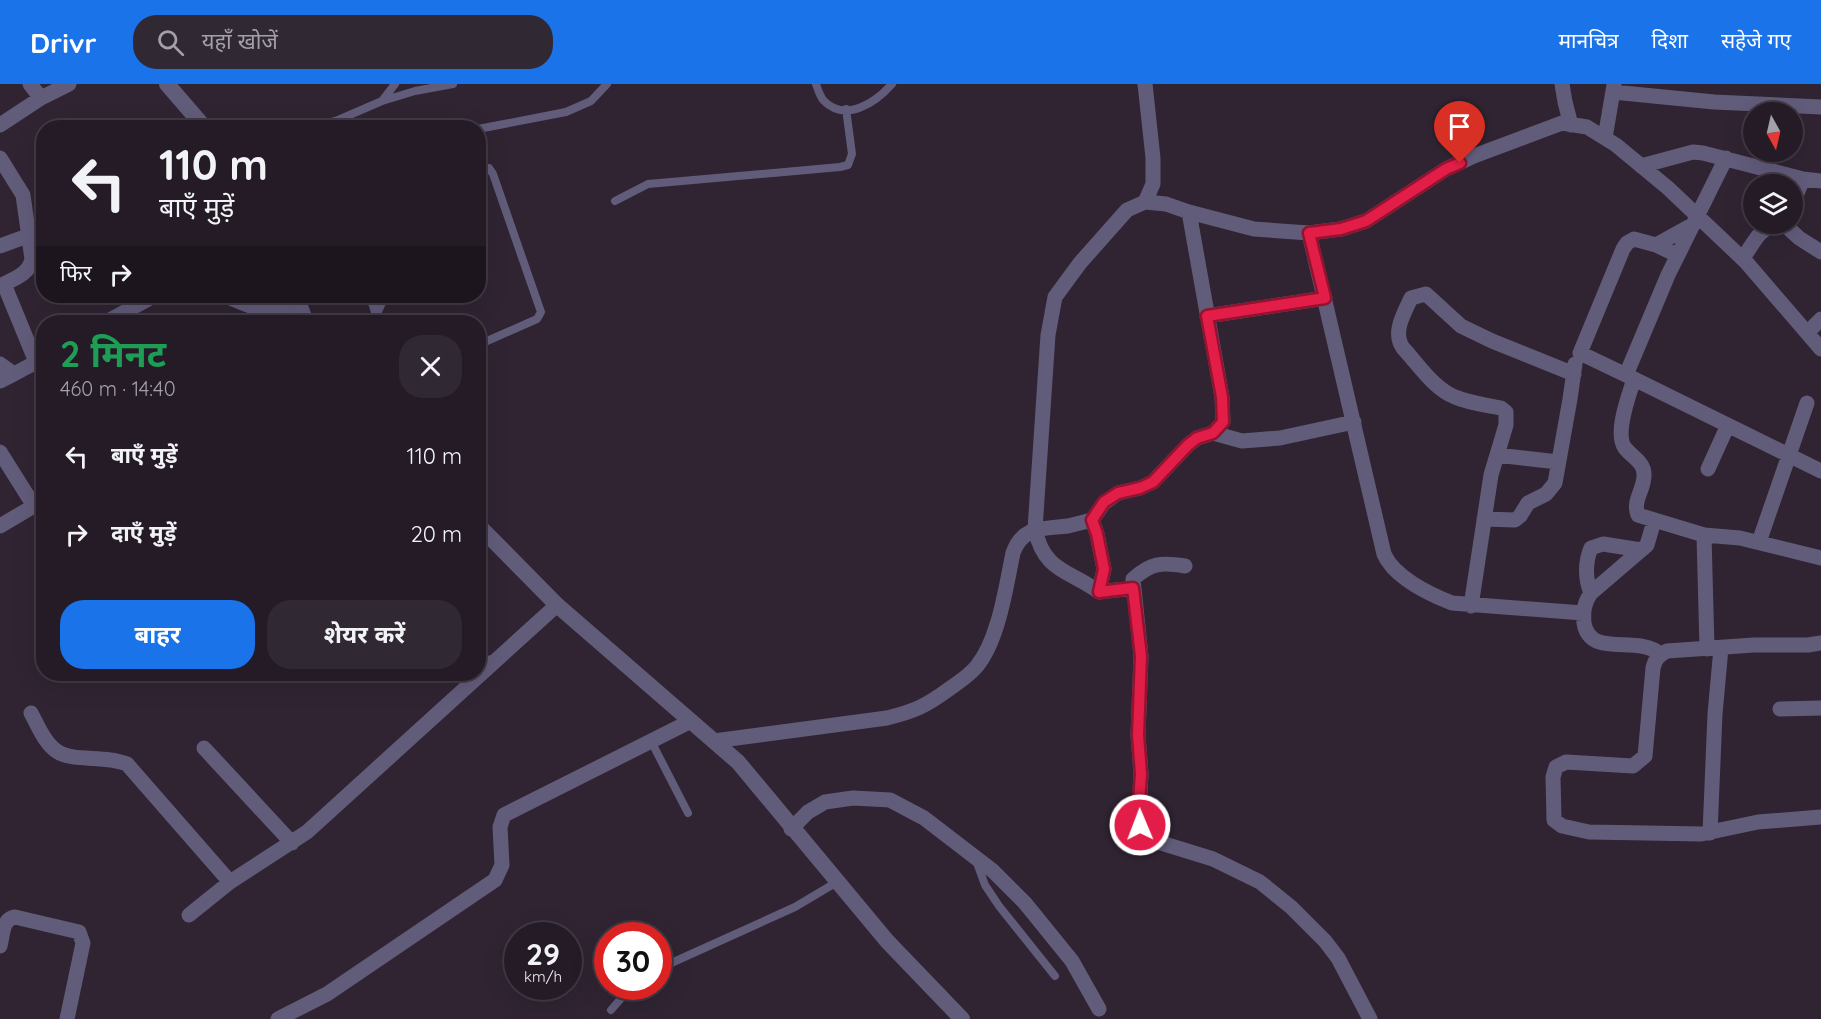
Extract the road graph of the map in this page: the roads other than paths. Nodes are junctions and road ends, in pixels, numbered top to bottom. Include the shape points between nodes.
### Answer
1 (30, 84) edge
2 (69, 84) edge
3 (167, 84) edge
4 (395, 84) edge
5 (453, 84) edge
6 (607, 84) edge
7 (816, 84) edge
8 (892, 84) edge
9 (1144, 84) edge
10 (1562, 84) edge
11 (1614, 88) edge
12 (41, 98) junction
13 (382, 101) junction
14 (1821, 107) edge
15 (846, 110) junction
16 (198, 120) edge
17 (338, 120) edge
18 (1571, 124) junction
19 (0, 125) edge
20 (486, 127) edge
21 (1605, 138) junction
22 (0, 158) edge
23 (1726, 158) junction
24 (1641, 166) junction
25 (486, 168) edge
26 (1785, 174) edge
27 (1803, 179) edge
28 (1821, 181) edge
29 (615, 201) dead end
30 (1145, 202) junction
31 (1189, 212) junction
32 (1694, 220) junction
33 (1309, 233) junction
34 (1760, 234) edge
35 (1795, 234) edge
36 (30, 235) junction
37 (1656, 244) junction
38 (0, 246) edge
39 (1821, 252) edge
40 (1677, 255) junction
41 (1743, 258) junction
42 (2, 285) edge
43 (1325, 298) junction
44 (123, 303) edge
45 (141, 303) edge
46 (245, 303) edge
47 (301, 308) edge
48 (126, 311) junction
49 (119, 315) edge
50 (1207, 316) junction
51 (1821, 319) edge
52 (1807, 333) junction
53 (486, 341) edge
54 (1821, 349) edge
55 (1580, 353) junction
56 (36, 355) edge
57 (0, 364) edge
58 (36, 367) edge
59 (1574, 374) junction
60 (7, 377) edge
61 (1630, 377) junction
62 (1807, 403) dead end
63 (1354, 422) junction
64 (1728, 425) junction
65 (1213, 433) junction
66 (0, 452) edge
67 (1497, 455) junction
68 (1789, 457) junction
69 (1558, 462) junction
70 (1708, 469) dead end
71 (1821, 471) edge
72 (36, 499) edge
73 (36, 505) edge
74 (1484, 519) junction
75 (1092, 520) junction
76 (1653, 522) junction
77 (0, 526) edge
78 (1035, 529) junction
79 (486, 533) edge
80 (1704, 535) junction
81 (1760, 542) junction
82 (1641, 550) junction
83 (1821, 558) edge
84 (1185, 566) dead end
85 (1133, 588) junction
86 (1099, 592) junction
87 (1591, 592) junction
88 (557, 605) junction
89 (1471, 606) junction
90 (1583, 613) junction
91 (1821, 643) edge
92 (1714, 648) junction
93 (1660, 654) junction
94 (498, 659) junction
95 (486, 660) edge
96 (486, 670) edge
97 (474, 681) edge
98 (1821, 708) edge
99 (1779, 709) dead end
100 (31, 713) dead end
101 (691, 721) junction
102 (651, 741) junction
103 (714, 741) junction
104 (204, 748) dead end
105 (688, 813) dead end
106 (1821, 817) edge
107 (792, 829) junction
108 (1710, 833) junction
109 (292, 843) junction
110 (976, 859) junction
111 (230, 882) junction
112 (837, 882) junction
113 (189, 915) dead end
114 (0, 946) edge
115 (672, 963) edge
116 (1055, 976) dead end
117 (620, 1000) edge
118 (1099, 1008) dead end
119 (611, 1010) dead end
120 (308, 1013) edge
121 (67, 1019) edge
122 (278, 1019) edge
123 (962, 1019) edge
124 (1370, 1019) edge

1 - 12 street
2 - 12 street
3 - 16 street
4 - 13 lane
5 - 13 lane
6 - 20 lane via 591,101 566,112
7 - 15 lane via 823,100 837,110
8 - 15 lane via 880,98 860,109
9 - 30 street via 1153,176
10 - 18 street
11 - 14 street via 1713,102
11 - 21 street
12 - 19 street
13 - 17 lane
15 - 29 lane via 852,154 848,165 648,184
18 - 21 street via 1587,127
18 - 33 street via 1562,123 1446,169 1366,221
21 - 24 street
22 - 36 street via 23,195
23 - 24 street via 1693,152
23 - 26 street
23 - 32 street
24 - 32 street
25 - 53 lane via 493,174 541,312 537,319
27 - 28 street
30 - 31 street
30 - 78 street via 1127,210 1055,297 1048,335
31 - 33 street via 1254,229
31 - 50 street
32 - 37 street
32 - 40 street
32 - 41 street
33 - 43 street
34 - 41 street
35 - 39 street
36 - 38 street
36 - 42 street via 30,266
37 - 40 street
37 - 55 street via 1634,239 1627,243
40 - 61 street
41 - 52 street
42 - 56 street
43 - 50 street
43 - 63 street
44 - 48 street
45 - 48 street
46 - 47 street via 277,312
48 - 49 street
50 - 65 street via 1222,397 1223,422
51 - 52 street
52 - 54 street
55 - 59 street
55 - 61 street
57 - 60 street
58 - 60 street
59 - 67 street via 1461,326 1426,294 1411,298 1398,341 1446,393 1506,412
59 - 69 street
61 - 64 street
61 - 76 street via 1621,433 1623,447 1644,470 1636,510
62 - 68 street
63 - 65 street via 1280,438 1242,441
63 - 89 street via 1389,565 1441,599
64 - 68 street
64 - 70 street
65 - 75 street via 1188,445 1153,482 1118,493 1104,502
66 - 72 street
67 - 69 street
67 - 74 street
68 - 71 street
68 - 81 street
69 - 74 street via 1551,490 1528,503 1520,516 1509,521
73 - 77 street
74 - 89 street
75 - 78 street
75 - 86 street via 1104,569
76 - 80 street
76 - 82 street via 1650,540
78 - 86 street via 1046,557 1062,572 1082,579
78 - 103 street via 1016,543 1000,615 979,664 928,705 888,718
79 - 88 street
80 - 81 street
80 - 92 street
81 - 83 street
82 - 87 street
82 - 87 street via 1603,544 1591,548 1586,577
84 - 85 street via 1147,567 1133,579
85 - 86 street
85 - 124 street via 1141,656 1140,825 1158,842 1213,859 1260,882 1292,908 1338,958
87 - 90 street
88 - 94 street
88 - 101 street
89 - 90 street
90 - 93 street via 1585,628 1593,640 1653,648
91 - 92 street
92 - 93 street
92 - 108 street
93 - 108 street via 1653,668 1645,756 1633,766 1566,762 1556,767 1554,820 1562,826 1589,832
94 - 95 lane
94 - 96 street
97 - 109 street
98 - 99 street
100 - 111 street via 46,740 58,752 116,759 127,764
101 - 102 street
101 - 103 street
102 - 105 lane
102 - 120 street via 504,815 500,827 502,865 495,880 327,994
103 - 107 street via 738,762
104 - 109 street
106 - 108 street via 1758,822
107 - 110 street via 808,812 825,802 853,798 890,800 924,818
107 - 112 street
109 - 111 street
110 - 116 lane via 985,885
110 - 118 street via 1025,903 1060,944
111 - 113 street
112 - 115 lane via 795,907
112 - 123 street
114 - 121 street via 9,918 79,932 83,943
117 - 119 lane
120 - 122 street

